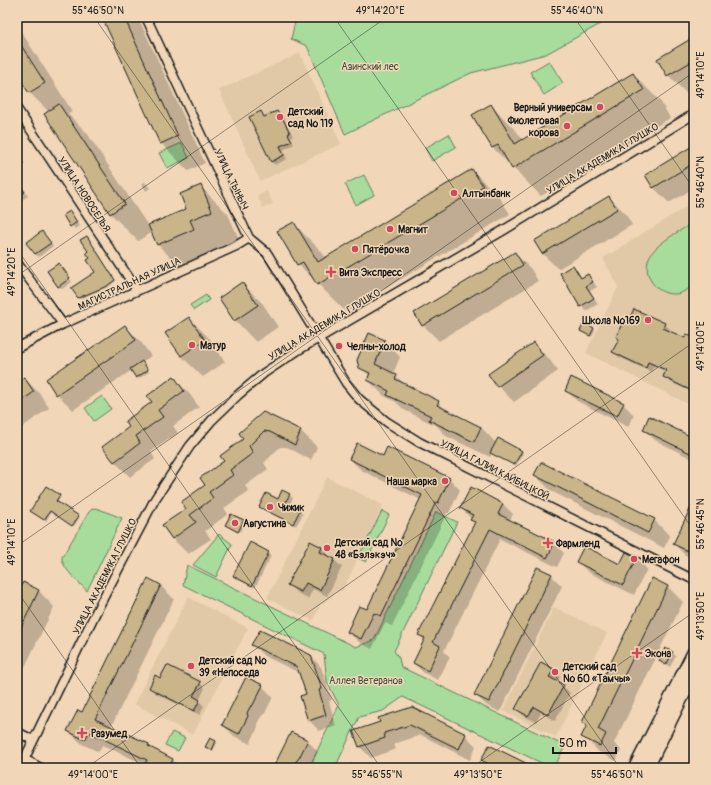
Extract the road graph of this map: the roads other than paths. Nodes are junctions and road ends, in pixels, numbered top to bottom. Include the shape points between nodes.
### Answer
1 (146, 17) edge
2 (17, 109) edge
3 (694, 114) edge
4 (249, 238) junction
5 (17, 263) edge
6 (137, 290) junction
7 (63, 324) junction
8 (318, 338) junction
9 (17, 348) edge
10 (694, 580) edge
11 (694, 652) edge
12 (694, 673) edge
13 (17, 732) edge
14 (33, 740) junction
15 (24, 759) junction
16 (20, 768) edge
17 (41, 768) edge
18 (635, 768) edge
19 (647, 768) edge

1 - 4 street, УЛИЦА ТЫНЫЧ
2 - 6 street, УЛИЦА НОВОСЕЛЬЯ
3 - 8 street, УЛИЦА АКАДЕМИКА ГЛУШКО via 504,230
4 - 6 street, МАГИСТРАЛЬНАЯ УЛИЦА
4 - 8 street, УЛИЦА ТЫНЫЧ via 267,253
5 - 7 street
6 - 7 street, МАГИСТРАЛЬНАЯ УЛИЦА
7 - 9 street, МАГИСТРАЛЬНАЯ УЛИЦА
8 - 10 street, УЛИЦА ГАЛИИ КАЙБИЦКОЙ via 359,399 419,442
8 - 14 street, УЛИЦА АКАДЕМИКА ГЛУШКО via 264,374 238,395 190,446 146,515
11 - 18 main road
12 - 19 main road
13 - 14 street
14 - 15 street, УЛИЦА АКАДЕМИКА ГЛУШКО
15 - 16 street, УЛИЦА АКАДЕМИКА ГЛУШКО
15 - 17 street

